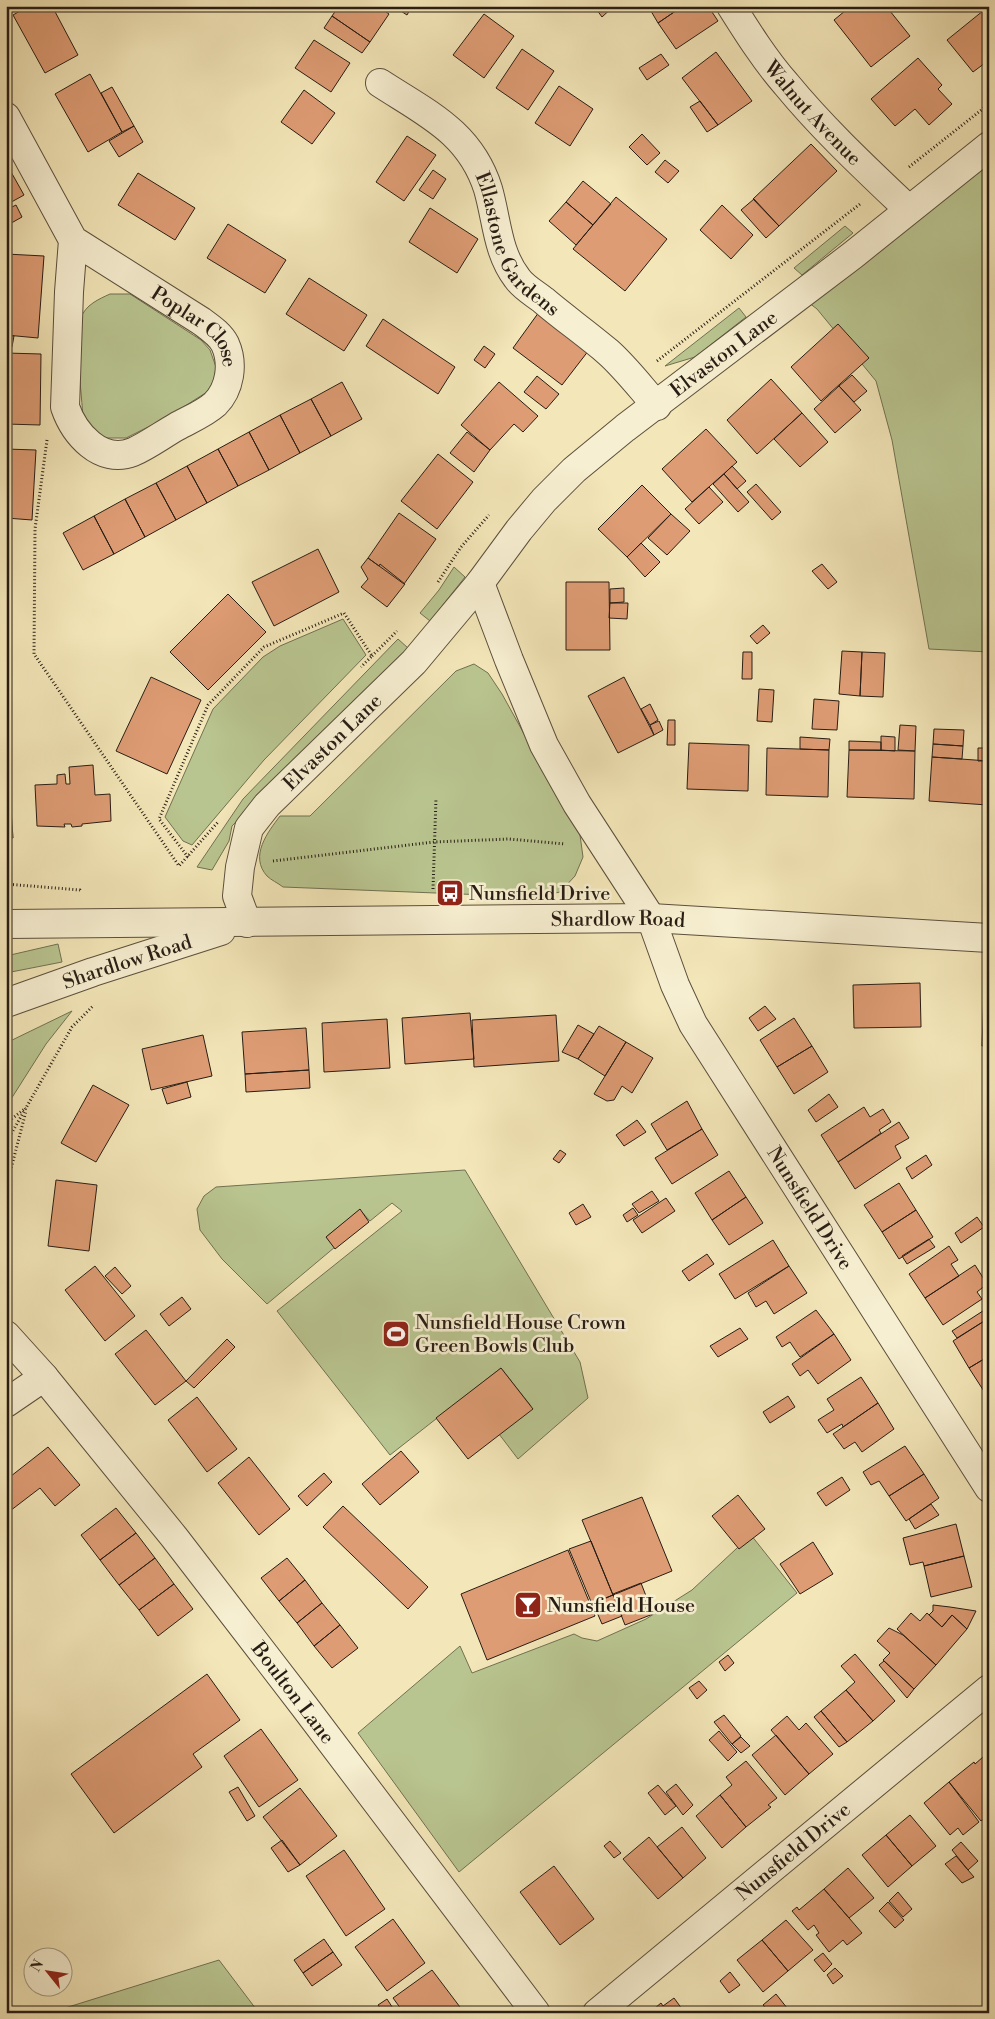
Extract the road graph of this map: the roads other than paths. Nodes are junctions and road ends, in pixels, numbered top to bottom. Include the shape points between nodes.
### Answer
1 (731, 6) edge
2 (380, 83) dead end
3 (6, 118) edge
4 (989, 146) edge
5 (908, 209) junction
6 (73, 240) junction
7 (657, 406) junction
8 (480, 583) junction
9 (651, 918) junction
10 (247, 923) junction
11 (6, 924) edge
12 (989, 938) edge
13 (6, 1003) edge
14 (6, 1334) edge
15 (44, 1377) junction
16 (6, 1403) edge
17 (989, 1488) edge
18 (989, 1689) edge
19 (536, 2013) edge
20 (597, 2013) edge

1 - 5 street, Walnut Avenue via 786,84
2 - 7 street, Ellastone Gardens via 462,141 488,189 501,248 519,281 608,353
3 - 6 street, Poplar Close
4 - 5 street, Elvaston Lane
5 - 7 street, Elvaston Lane
6 - 6 street, Poplar Close via 64,407 77,432 93,447 115,454 132,452 213,406 224,394 230,358 214,331
7 - 8 street, Elvaston Lane via 574,470 544,500
8 - 9 street via 544,746
8 - 10 street, Elvaston Lane via 414,662 268,805 249,828 237,896
9 - 10 street, Shardlow Road
9 - 12 street, Shardlow Road
9 - 17 street, Nunsfield Drive via 674,985 693,1024
10 - 11 street, Shardlow Road
10 - 13 street, Shardlow Road
14 - 15 street, Boulton Lane
15 - 16 street
15 - 19 street, Boulton Lane via 174,1537
18 - 20 street, Nunsfield Drive

